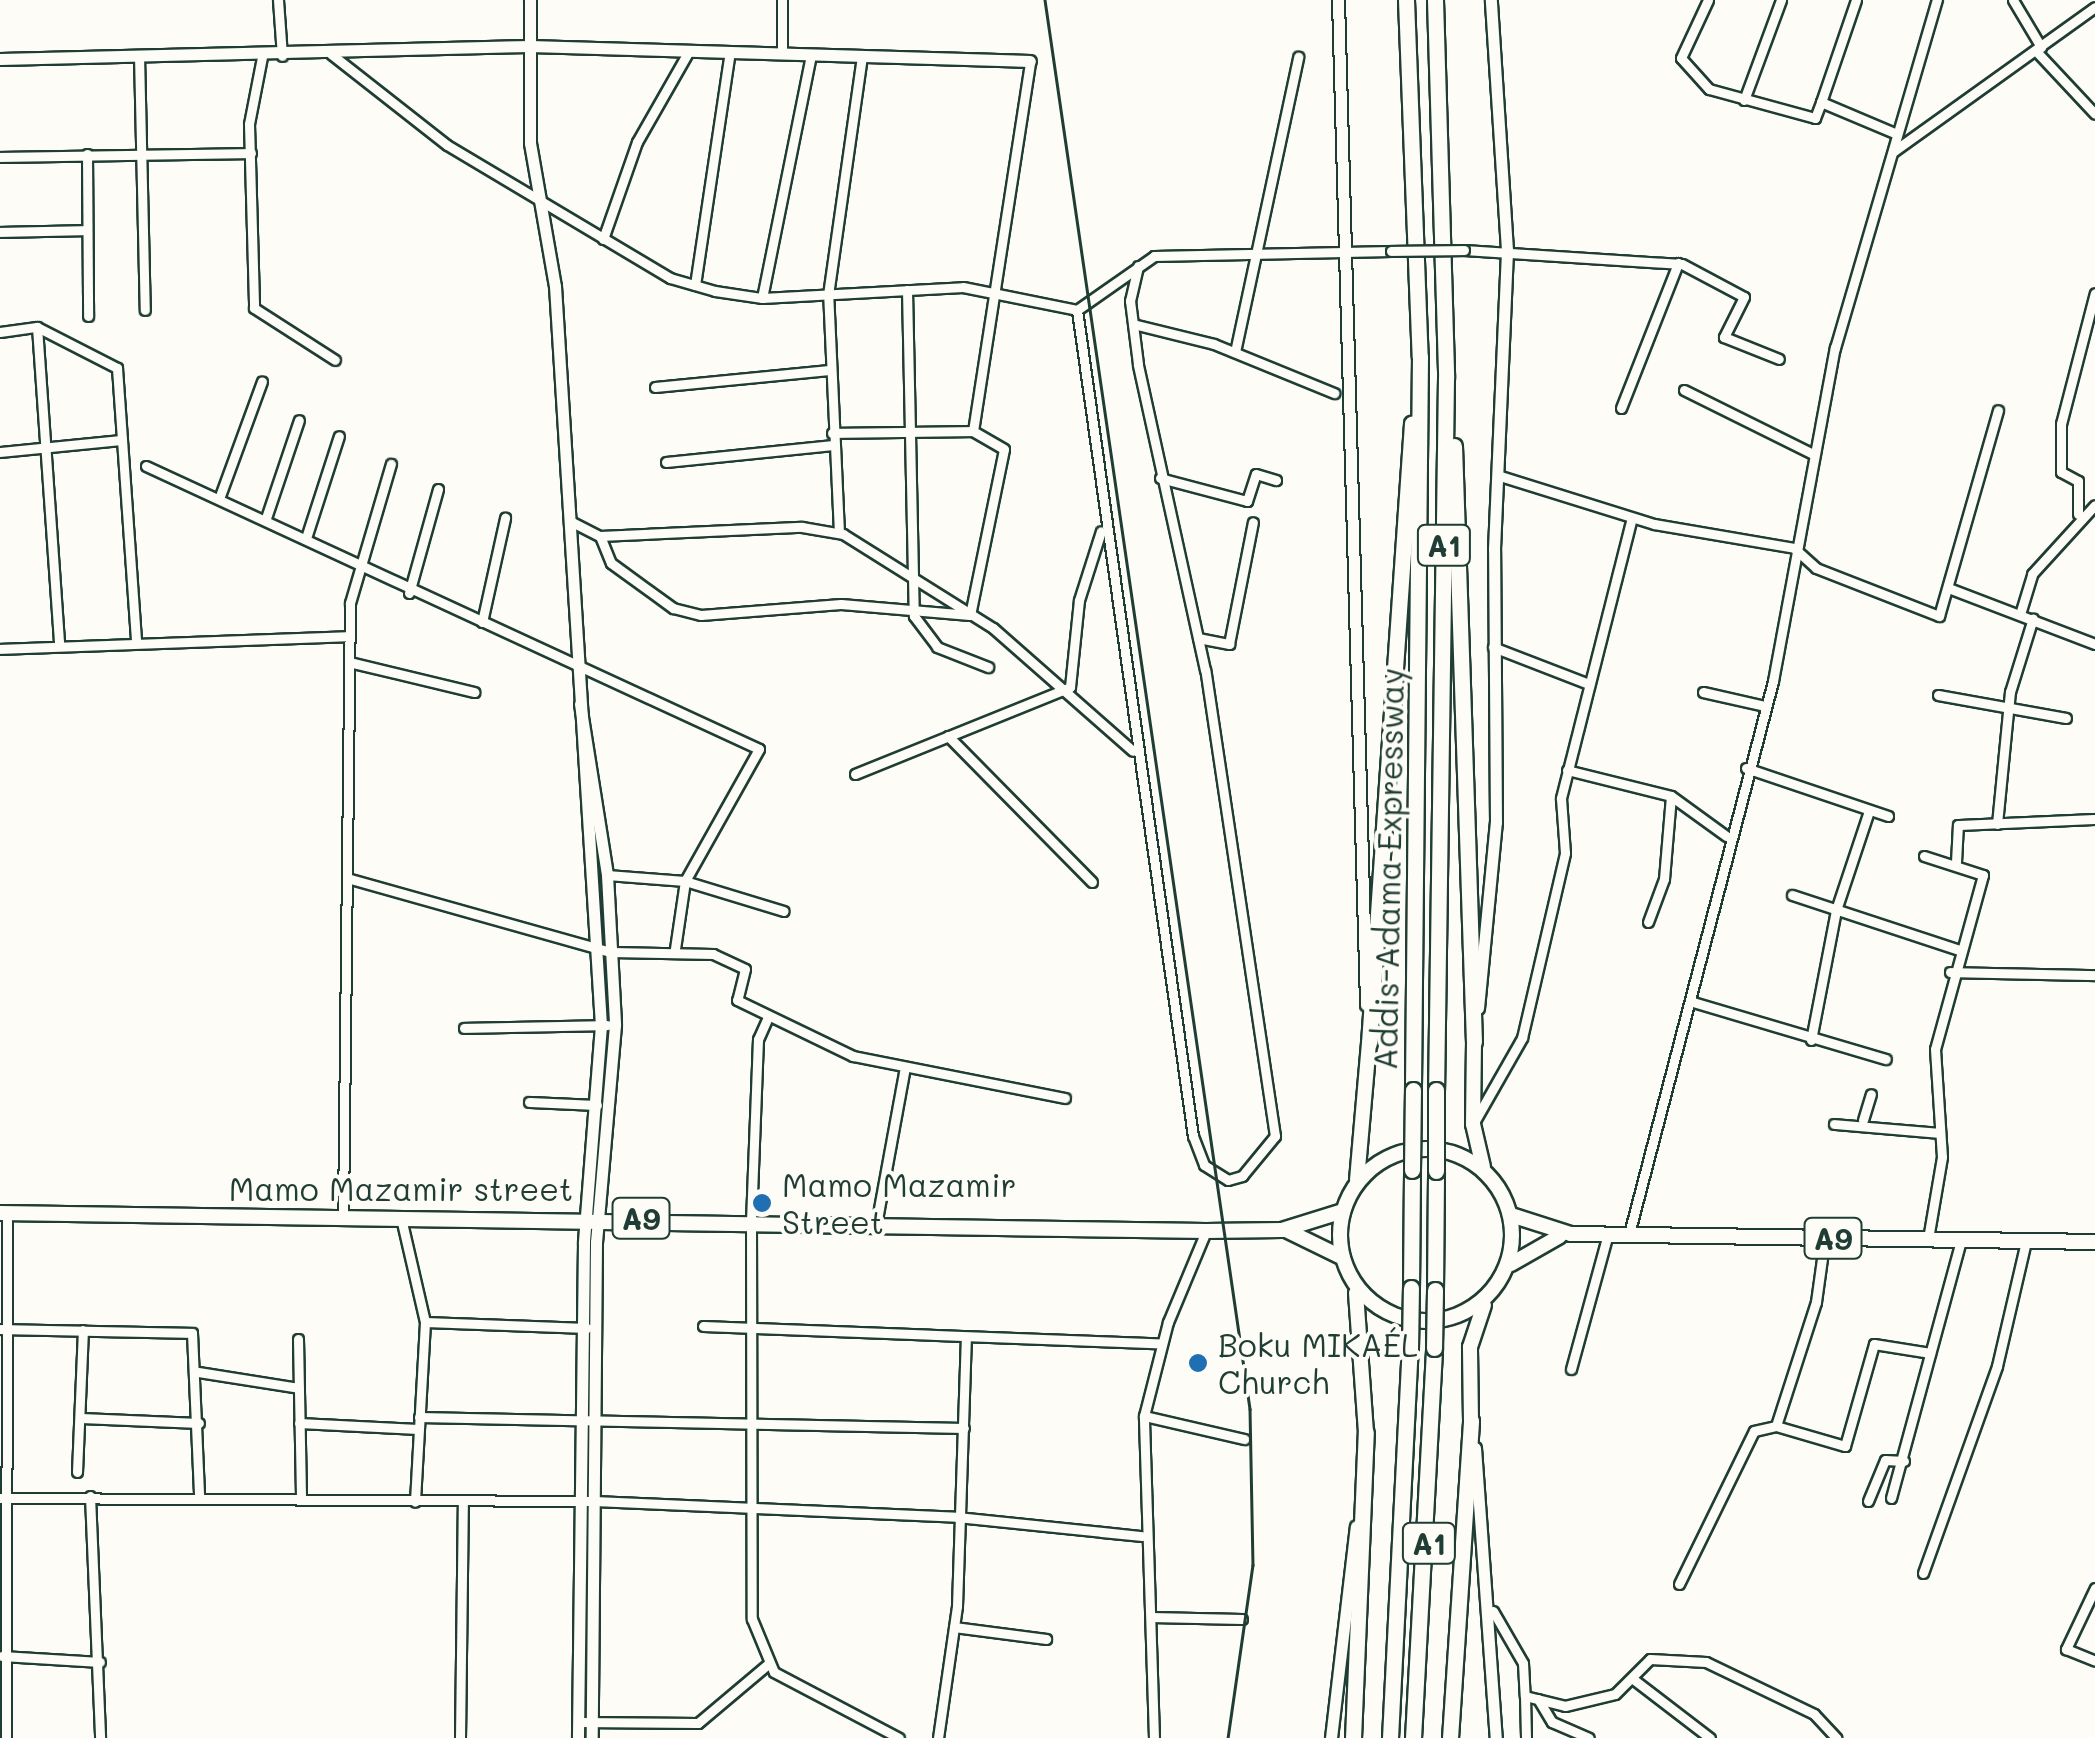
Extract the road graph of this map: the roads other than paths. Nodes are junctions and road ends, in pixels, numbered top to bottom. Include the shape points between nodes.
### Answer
1 (278, 0) edge
2 (530, 0) edge
3 (782, 0) edge
4 (1338, 0) edge
5 (1406, 0) edge
6 (1435, 0) edge
7 (1491, 0) edge
8 (1708, 0) edge
9 (1781, 0) edge
10 (1856, 0) edge
11 (1938, 0) edge
12 (2013, 0) edge
13 (2095, 7) edge
14 (530, 46) junction
15 (2038, 49) junction
16 (689, 51) junction
17 (730, 52) junction
18 (331, 54) junction
19 (782, 54) junction
20 (139, 55) junction
21 (811, 55) junction
22 (282, 56) junction
23 (862, 56) junction
24 (262, 57) junction
25 (1298, 57) dead end
26 (0, 59) edge
27 (1030, 62) joint
28 (1744, 100) junction
29 (1821, 102) junction
30 (2095, 114) edge
31 (1897, 134) junction
32 (142, 150) junction
33 (250, 152) junction
34 (1892, 153) junction
35 (87, 154) junction
36 (0, 156) edge
37 (540, 195) junction
38 (87, 230) junction
39 (0, 232) edge
40 (604, 239) junction
41 (1261, 248) junction
42 (1346, 249) junction
43 (1508, 250) junction
44 (1678, 263) junction
45 (1138, 266) junction
46 (695, 285) junction
47 (908, 290) junction
48 (994, 290) junction
49 (2095, 293) edge
50 (828, 295) junction
51 (762, 298) junction
52 (144, 310) dead end
53 (1077, 310) junction
54 (88, 316) dead end
55 (1133, 324) junction
56 (37, 328) junction
57 (0, 332) edge
58 (1235, 352) junction
59 (1778, 359) dead end
60 (335, 360) dead end
61 (829, 370) junction
62 (1446, 378) junction
63 (1420, 380) junction
64 (262, 381) dead end
65 (655, 387) dead end
66 (1684, 390) dead end
67 (1334, 393) dead end
68 (1621, 408) dead end
69 (1998, 410) dead end
70 (298, 420) dead end
71 (973, 431) junction
72 (907, 434) junction
73 (339, 436) dead end
74 (833, 439) junction
75 (121, 440) junction
76 (45, 447) junction
77 (0, 452) edge
78 (1813, 454) junction
79 (666, 462) dead end
80 (391, 464) dead end
81 (146, 466) dead end
82 (1500, 476) junction
83 (1160, 478) junction
84 (1276, 480) dead end
85 (438, 489) dead end
86 (220, 496) junction
87 (2095, 505) edge
88 (2078, 514) junction
89 (266, 518) junction
90 (505, 518) dead end
91 (1632, 518) junction
92 (570, 521) junction
93 (1253, 522) dead end
94 (1103, 524) junction
95 (838, 532) junction
96 (600, 536) junction
97 (306, 538) junction
98 (1794, 548) junction
99 (358, 568) junction
100 (910, 569) junction
101 (1951, 588) junction
102 (409, 593) junction
103 (913, 606) junction
104 (2021, 610) junction
105 (970, 614) junction
106 (2033, 618) junction
107 (482, 622) junction
108 (349, 636) junction
109 (1198, 638) junction
110 (136, 640) junction
111 (2095, 644) edge
112 (60, 645) junction
113 (1493, 647) junction
114 (0, 649) edge
115 (349, 662) junction
116 (576, 664) junction
117 (988, 667) dead end
118 (1589, 684) junction
119 (1070, 687) junction
120 (474, 692) dead end
121 (1703, 692) dead end
122 (577, 695) junction
123 (1938, 695) dead end
124 (1765, 706) junction
125 (2009, 712) junction
126 (2066, 718) dead end
127 (948, 736) junction
128 (1132, 752) junction
129 (1746, 768) junction
130 (1567, 770) junction
131 (855, 774) dead end
132 (1671, 796) junction
133 (1869, 811) junction
134 (1888, 816) dead end
135 (2095, 819) edge
136 (1998, 824) junction
137 (1726, 836) junction
138 (1924, 856) dead end
139 (1956, 862) junction
140 (607, 874) junction
141 (347, 878) junction
142 (685, 882) junction
143 (1092, 882) dead end
144 (1792, 895) dead end
145 (1836, 910) junction
146 (784, 911) dead end
147 (1648, 922) dead end
148 (597, 949) junction
149 (676, 949) junction
150 (1959, 950) junction
151 (611, 952) junction
152 (1950, 972) junction
153 (2095, 975) edge
154 (1693, 1002) junction
155 (768, 1017) junction
156 (608, 1025) junction
157 (464, 1028) dead end
158 (1811, 1040) junction
159 (1369, 1042) junction
160 (1474, 1042) junction
161 (1886, 1059) dead end
162 (904, 1072) junction
163 (1871, 1094) dead end
164 (1065, 1098) dead end
165 (530, 1102) dead end
166 (603, 1105) junction
167 (1863, 1120) junction
168 (1473, 1124) junction
169 (1834, 1124) dead end
170 (1939, 1133) junction
171 (1485, 1172) junction
172 (1355, 1186) junction
173 (1343, 1211) junction
174 (3, 1213) edge
175 (1511, 1215) junction
176 (343, 1216) junction
177 (400, 1216) junction
178 (594, 1217) junction
179 (752, 1221) junction
180 (876, 1225) junction
181 (1282, 1230) junction
182 (1206, 1231) junction
183 (1570, 1234) junction
184 (1608, 1234) junction
185 (1629, 1234) junction
186 (1825, 1238) junction
187 (1928, 1239) junction
188 (1960, 1240) junction
189 (2026, 1241) junction
190 (2095, 1242) edge
191 (1342, 1258) junction
192 (1507, 1268) junction
193 (1350, 1278) junction
194 (1489, 1296) junction
195 (425, 1322) junction
196 (703, 1326) dead end
197 (588, 1328) junction
198 (753, 1328) junction
199 (3, 1329) edge
200 (82, 1330) junction
201 (298, 1339) dead end
202 (966, 1339) junction
203 (1162, 1344) junction
204 (1930, 1353) junction
205 (1571, 1369) dead end
206 (198, 1372) junction
207 (299, 1388) junction
208 (588, 1416) junction
209 (1144, 1416) junction
210 (419, 1417) junction
211 (82, 1418) junction
212 (755, 1420) junction
213 (1471, 1421) junction
214 (199, 1423) junction
215 (299, 1423) junction
216 (1776, 1426) junction
217 (964, 1428) junction
218 (418, 1429) junction
219 (1366, 1432) junction
220 (1244, 1439) dead end
221 (1904, 1461) junction
222 (77, 1472) dead end
223 (301, 1494) junction
224 (90, 1496) junction
225 (199, 1496) junction
226 (3, 1498) edge
227 (1891, 1498) dead end
228 (587, 1501) junction
229 (1868, 1501) dead end
230 (414, 1502) junction
231 (463, 1502) junction
232 (754, 1506) junction
233 (957, 1517) junction
234 (1142, 1536) junction
235 (3, 1572) edge
236 (1923, 1572) dead end
237 (1679, 1584) dead end
238 (2095, 1588) edge
239 (1493, 1611) junction
240 (1151, 1617) junction
241 (1242, 1619) dead end
242 (954, 1627) junction
243 (1046, 1639) dead end
244 (3, 1656) edge
245 (2095, 1661) edge
246 (100, 1662) junction
247 (768, 1664) junction
248 (1632, 1679) junction
249 (1525, 1696) junction
250 (1538, 1699) junction
251 (585, 1722) junction
252 (666, 1733) edge
253 (6, 1738) edge
254 (100, 1738) edge
255 (460, 1738) edge
256 (578, 1738) edge
257 (592, 1738) edge
258 (900, 1738) edge
259 (938, 1738) edge
260 (1154, 1738) edge
261 (1330, 1738) edge
262 (1353, 1738) edge
263 (1390, 1738) edge
264 (1413, 1738) edge
265 (1450, 1738) edge
266 (1496, 1738) edge
267 (1526, 1738) edge
268 (1589, 1738) edge
269 (1710, 1738) edge
270 (1836, 1738) edge

1 - 22 street
2 - 14 street
3 - 19 street
4 - 42 street
5 - 63 highway, Addis-Adama Expressway / A1
6 - 62 highway, Addis-Adama Expressway / A1
7 - 43 street
8 - 28 street via 1681,58 1709,89
9 - 28 street
10 - 29 street
11 - 31 street
12 - 15 street
13 - 15 street
14 - 16 street
14 - 18 street
14 - 37 street
15 - 30 street
15 - 34 street
16 - 17 street
16 - 40 street via 637,142
17 - 19 street
17 - 46 street
18 - 22 street
18 - 37 street via 448,144
19 - 21 street
20 - 24 street
20 - 26 street
20 - 32 street
21 - 23 street
21 - 51 street
22 - 24 street
23 - 27 street
23 - 50 street
24 - 33 street
25 - 41 street
27 - 48 street
28 - 29 street via 1816,118
29 - 31 street
31 - 34 street
32 - 33 street
32 - 35 street
32 - 52 street
33 - 60 street via 254,308
34 - 78 street
35 - 36 street
35 - 38 street
37 - 40 street
37 - 92 street
38 - 39 street
38 - 54 street
40 - 46 street
41 - 42 street
41 - 45 street via 1154,256
41 - 58 street
42 - 43 street, bridge
42 - 159 street
43 - 44 street
43 - 82 street
44 - 59 street via 1744,297 1724,337
44 - 68 street
45 - 53 street via 1114,292
45 - 55 street
46 - 51 street
47 - 48 street
47 - 50 street
47 - 72 street
48 - 53 street
48 - 71 street
49 - 88 street via 2062,424 2061,472 2078,481
50 - 51 street
50 - 61 street
53 - 94 street
55 - 58 street
55 - 83 street
56 - 57 street
56 - 75 street via 113,361
56 - 76 street
58 - 67 street
61 - 65 street
61 - 74 street
62 - 160 highway via 1464,636
62 - 264 highway, Addis-Adama Expressway / A1, bridge via 1434,1348
63 - 159 highway via 1400,496
63 - 263 highway, Addis-Adama Expressway / A1, bridge via 1410,1349
64 - 86 street
66 - 78 street
69 - 101 street
70 - 89 street
71 - 72 street
71 - 105 street via 1007,456
72 - 74 street
72 - 100 street
73 - 97 street
74 - 79 street
74 - 95 street
75 - 76 street
75 - 110 street
76 - 77 street
76 - 112 street
78 - 98 street
80 - 99 street
81 - 86 street
82 - 91 street
82 - 113 street
83 - 84 street via 1247,502 1256,474
83 - 109 street
85 - 102 street
86 - 89 street
87 - 88 street
88 - 104 street via 2032,574
89 - 97 street
90 - 107 street
91 - 98 street
91 - 118 street
92 - 96 street
92 - 116 street
93 - 109 street via 1229,644
94 - 119 street via 1078,600
94 - 128 street
95 - 96 street
95 - 100 street
96 - 103 street via 610,563 673,608 701,615
97 - 99 street
98 - 101 street via 1816,568 1939,616
98 - 124 street
99 - 102 street
99 - 108 street
100 - 103 street
100 - 105 street
101 - 104 street
102 - 107 street
103 - 105 street
103 - 117 street via 921,636
104 - 106 street
105 - 119 street
106 - 111 street
106 - 125 street
107 - 116 street
108 - 110 street
108 - 115 street
109 - 128 street via 1276,1136 1242,1176 1217,1178 1193,1136
110 - 112 street
112 - 114 street
113 - 118 street
113 - 160 street via 1496,822
115 - 120 street
115 - 141 street
116 - 122 street
116 - 142 street via 759,749
118 - 130 street
119 - 127 street
119 - 128 street
121 - 124 street
122 - 140 street
122 - 148 street
123 - 125 street
124 - 129 street
125 - 126 street
125 - 136 street
127 - 131 street
127 - 143 street
129 - 133 street
129 - 137 street
130 - 132 street
130 - 168 street via 1565,853 1522,1038
132 - 137 street
132 - 147 street via 1664,880
133 - 134 street
133 - 145 street
135 - 136 street
136 - 139 street via 1958,826
137 - 154 street
138 - 139 street
139 - 150 street via 1983,875
140 - 142 street
140 - 151 street
141 - 148 street
141 - 176 street
142 - 146 street
142 - 149 street
144 - 145 street
145 - 150 street
145 - 158 street
148 - 151 street
148 - 156 street
149 - 151 street
149 - 155 street via 745,969 737,1000
150 - 152 street
151 - 156 street
152 - 153 street
152 - 170 street via 1935,1049
154 - 158 street
154 - 185 street
155 - 162 street
155 - 179 street via 758,1039
156 - 157 street
156 - 166 street
158 - 161 street
159 - 172 main road via 1365,1154
160 - 168 main road
162 - 164 street
162 - 180 street
163 - 167 street
165 - 166 street
166 - 178 street
167 - 169 street
167 - 170 street
168 - 171 main road
170 - 187 street
171 - 172 main road via 1424,1148 1397,1154
171 - 175 main road
172 - 173 main road
173 - 181 main road, A9
173 - 191 main road
174 - 176 main road, Mamo Mazamir street / A9
174 - 199 street
175 - 183 main road, A9
175 - 192 main road
176 - 177 main road, Mamo Mazamir street / A9
177 - 178 main road, Mamo Mazamir street / A9
177 - 195 street
178 - 179 main road, Mamo Mazamir street / A9
178 - 197 street
179 - 180 main road, Mamo Mazamir street / A9
179 - 198 street
180 - 182 main road, Mamo Mazamir street / A9
181 - 182 main road, Mamo Mazamir street / A9
181 - 191 main road, A9
182 - 203 street
183 - 184 main road, A9
183 - 192 main road, A9 via 1533,1244
184 - 185 main road, A9
184 - 205 street
185 - 186 main road, A9
186 - 187 main road, A9
186 - 216 street via 1816,1302
187 - 188 main road, A9
188 - 189 main road, A9
188 - 204 street
189 - 190 main road, A9
189 - 236 street via 1997,1366
191 - 193 main road
192 - 194 main road
193 - 194 main road via 1385,1312 1412,1322 1440,1322
193 - 219 main road via 1366,1344
194 - 213 main road via 1470,1347
195 - 197 street
195 - 210 street
196 - 198 street
197 - 208 street
198 - 202 street
198 - 212 street
199 - 200 street
199 - 226 street
200 - 206 street via 192,1334
200 - 211 street
201 - 207 street
202 - 203 street
202 - 217 street
203 - 209 street
204 - 216 street via 1874,1344 1845,1446
204 - 221 street
206 - 207 street
206 - 214 street
207 - 215 street
208 - 210 street
208 - 212 street
208 - 228 street
209 - 220 street
209 - 234 street
210 - 218 street
211 - 214 street
211 - 222 street
212 - 217 street
212 - 232 street
213 - 239 street
213 - 265 highway
214 - 225 street
215 - 218 street
215 - 223 street
216 - 237 street via 1754,1431
217 - 233 street
218 - 230 street
219 - 261 street
219 - 262 highway
221 - 227 street
221 - 229 street via 1885,1460
223 - 225 street
223 - 230 street
224 - 225 street
224 - 226 street
224 - 246 street
226 - 235 street
228 - 231 street
228 - 232 street
228 - 251 street
230 - 231 street
231 - 255 street
232 - 233 street
232 - 247 street via 752,1618
233 - 234 street
233 - 242 street
234 - 240 street
235 - 244 street
238 - 245 street via 2066,1648
239 - 249 street via 1523,1663
239 - 266 street
240 - 241 street
240 - 260 street
242 - 243 street
242 - 259 street
244 - 246 street
244 - 253 street
246 - 254 street
247 - 252 street via 698,1723
247 - 258 street
248 - 250 street via 1615,1694 1565,1706
248 - 269 street
248 - 270 street via 1650,1659 1706,1662 1814,1714 1838,1729
249 - 250 street
249 - 267 street
250 - 268 street via 1552,1722
251 - 252 street
251 - 256 street
251 - 257 street

